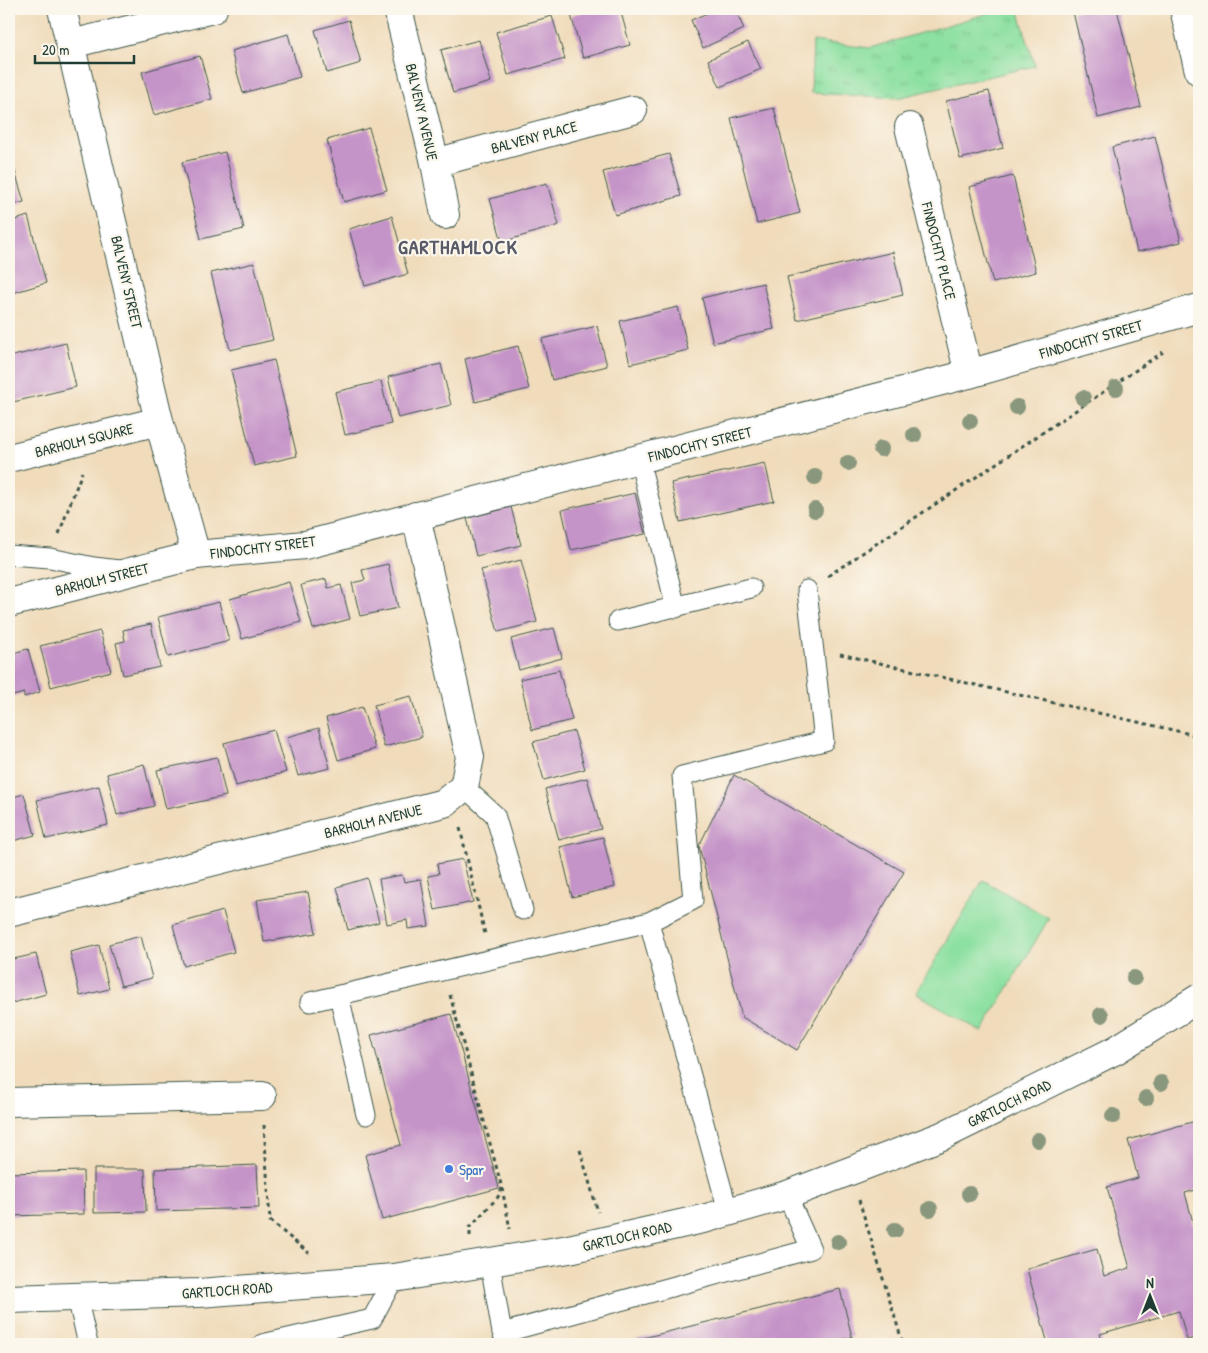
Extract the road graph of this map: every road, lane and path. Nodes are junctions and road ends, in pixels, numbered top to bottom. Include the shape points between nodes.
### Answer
1 (62, 9) edge
2 (213, 9) edge
3 (398, 9) edge
4 (1184, 9) edge
5 (71, 44) junction
6 (1199, 71) edge
7 (633, 110) dead end
8 (909, 127) dead end
9 (435, 163) junction
10 (444, 215) dead end
11 (1199, 308) edge
12 (1167, 350) dead end
13 (969, 374) junction
14 (160, 421) junction
15 (95, 437) junction
16 (9, 458) edge
17 (640, 459) junction
18 (416, 516) junction
19 (9, 554) edge
20 (196, 555) junction
21 (50, 558) junction
22 (132, 571) junction
23 (751, 588) dead end
24 (808, 590) joint
25 (9, 603) edge
26 (676, 608) junction
27 (618, 621) dead end
28 (815, 648) junction
29 (1199, 736) edge
30 (458, 791) junction
31 (523, 910) dead end
32 (9, 913) edge
33 (649, 922) junction
34 (491, 959) junction
35 (444, 970) junction
36 (339, 995) junction
37 (1199, 998) edge
38 (310, 1002) dead end
39 (262, 1096) joint
40 (9, 1102) edge
41 (366, 1115) dead end
42 (580, 1150) dead end
43 (850, 1171) junction
44 (502, 1188) junction
45 (787, 1195) junction
46 (728, 1211) junction
47 (606, 1241) junction
48 (492, 1262) junction
49 (394, 1278) junction
50 (344, 1282) junction
51 (77, 1297) junction
52 (9, 1299) edge
53 (88, 1344) edge
54 (262, 1344) edge
55 (903, 1344) edge

1 - 5 street, BALVENY STREET
2 - 5 street
3 - 9 street, BALVENY AVENUE
4 - 6 street
5 - 14 street, BALVENY STREET
7 - 9 street, BALVENY PLACE
8 - 13 street, FINDOCHTY PLACE
9 - 10 street, BALVENY AVENUE
11 - 13 street, FINDOCHTY STREET
12 - 24 path
13 - 17 street, FINDOCHTY STREET
14 - 15 street, BARHOLM SQUARE
14 - 20 street, BALVENY STREET
15 - 16 street, BARHOLM SQUARE
15 - 21 path
17 - 18 street, FINDOCHTY STREET
17 - 26 lane
18 - 20 street, FINDOCHTY STREET via 305,545
18 - 30 street via 470,756
19 - 21 lane
20 - 22 street, BARHOLM STREET
21 - 22 lane
22 - 25 street, BARHOLM STREET
23 - 26 lane
24 - 28 lane
26 - 27 lane
28 - 29 path
28 - 33 lane via 824,741 682,776 693,900
30 - 31 lane via 495,815
30 - 32 street, BARHOLM AVENUE via 444,803
30 - 34 path
33 - 34 lane
33 - 46 lane
34 - 35 lane
35 - 36 lane
35 - 44 path
36 - 38 lane
36 - 41 lane
37 - 43 street, GARTLOCH ROAD via 1116,1050 942,1136
39 - 40 street
39 - 50 path via 270,1221
42 - 47 path
43 - 45 street, GARTLOCH ROAD
43 - 55 path
44 - 48 path
44 - 48 path via 498,1197 470,1227
45 - 46 street, GARTLOCH ROAD
45 - 48 lane via 811,1249 502,1333
46 - 47 street, GARTLOCH ROAD
47 - 48 street, GARTLOCH ROAD
48 - 49 street, GARTLOCH ROAD
49 - 50 street, GARTLOCH ROAD
49 - 54 lane via 372,1319
50 - 51 street, GARTLOCH ROAD via 199,1293
51 - 52 street, GARTLOCH ROAD
51 - 53 lane

